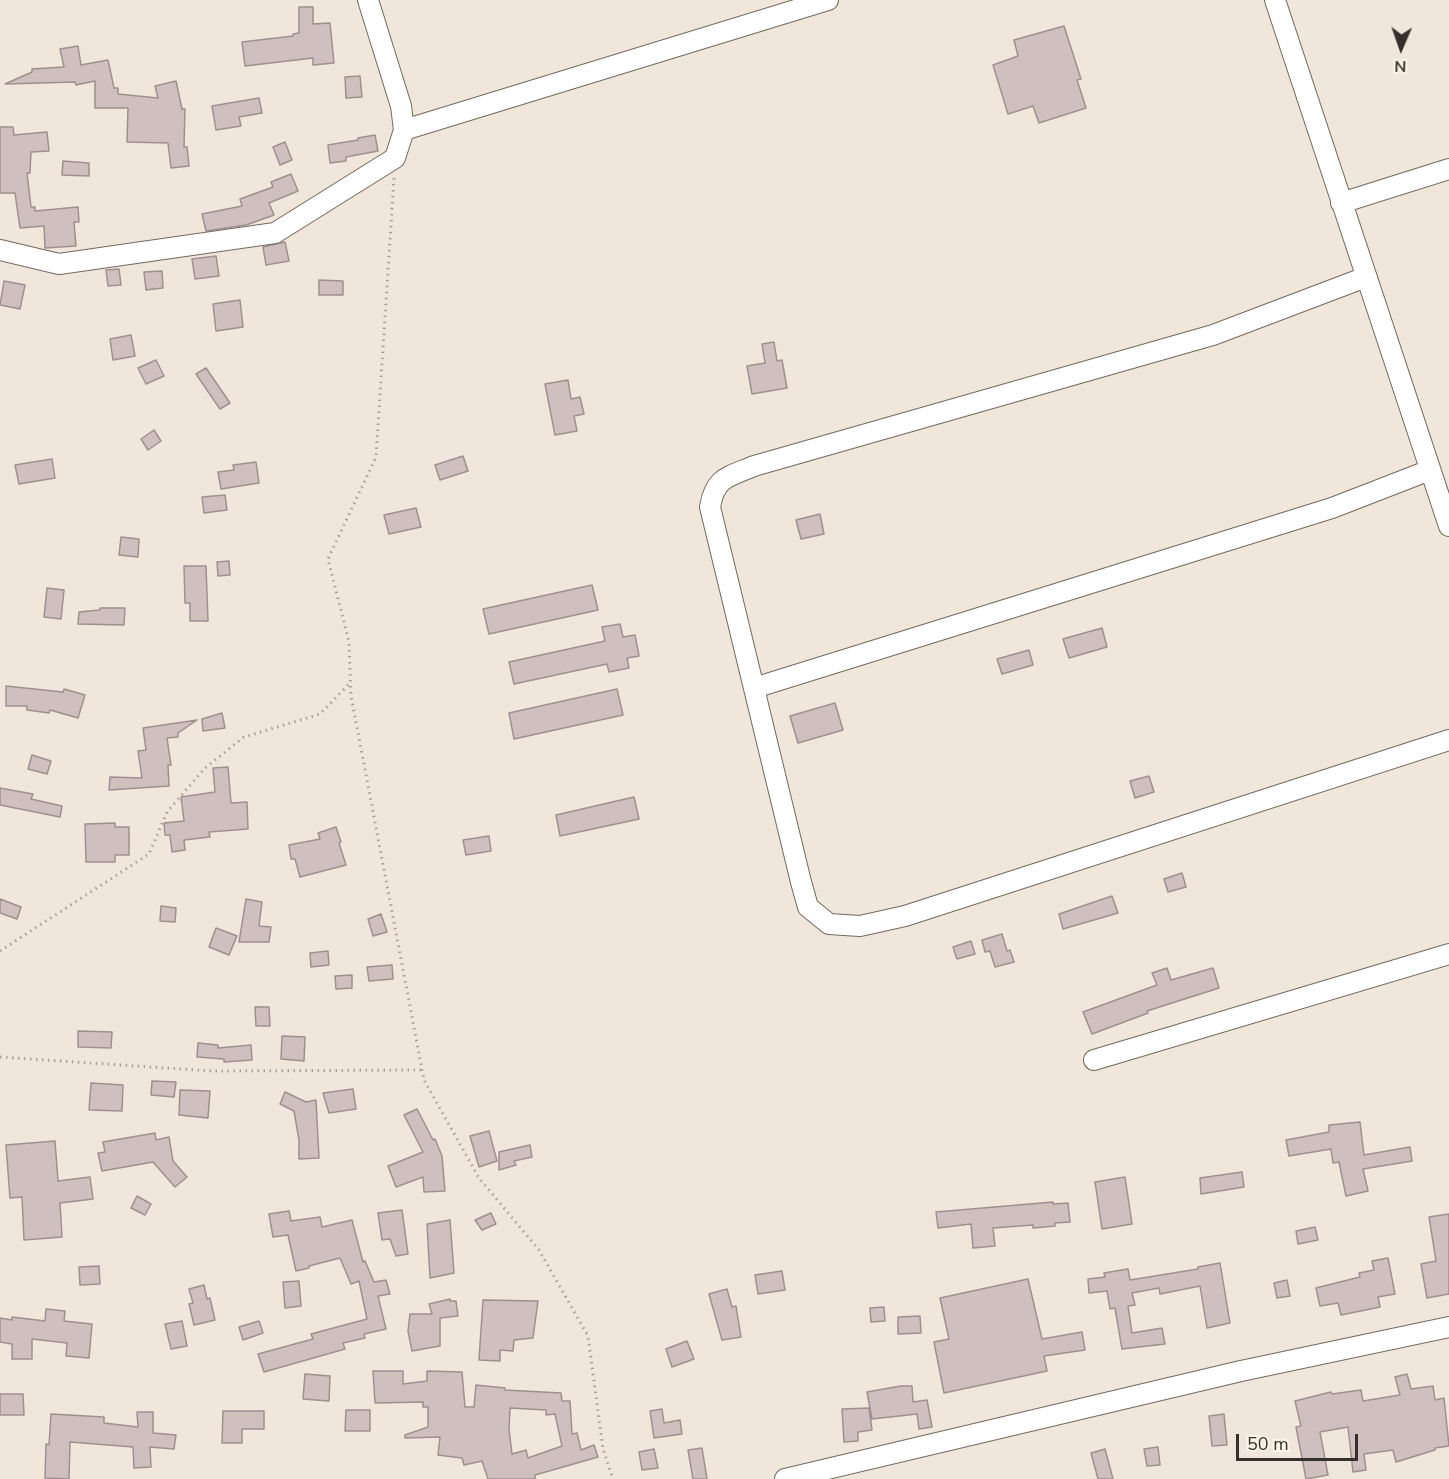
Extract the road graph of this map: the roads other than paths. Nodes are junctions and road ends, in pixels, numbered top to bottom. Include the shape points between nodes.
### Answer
1 (368, 0) edge
2 (828, 0) edge
3 (1275, 0) edge
4 (404, 130) junction
5 (1449, 169) edge
6 (1341, 202) junction
7 (0, 250) edge
8 (1366, 277) junction
9 (1431, 470) junction
10 (1449, 526) edge
11 (754, 688) junction
12 (1449, 740) edge
13 (1449, 954) edge
14 (1094, 1060) dead end
15 (1449, 1327) edge
16 (785, 1479) edge

1 - 4 street via 401,106
2 - 4 street
3 - 6 street
4 - 7 street via 395,158 275,233 59,264
5 - 6 street
6 - 8 street
8 - 9 street
8 - 11 street via 1213,335 754,466 726,478 713,489 710,507
9 - 10 street
9 - 11 street via 1332,508
11 - 12 street via 808,907 829,924 839,925 860,926 905,916
13 - 14 street
15 - 16 street via 1241,1371

